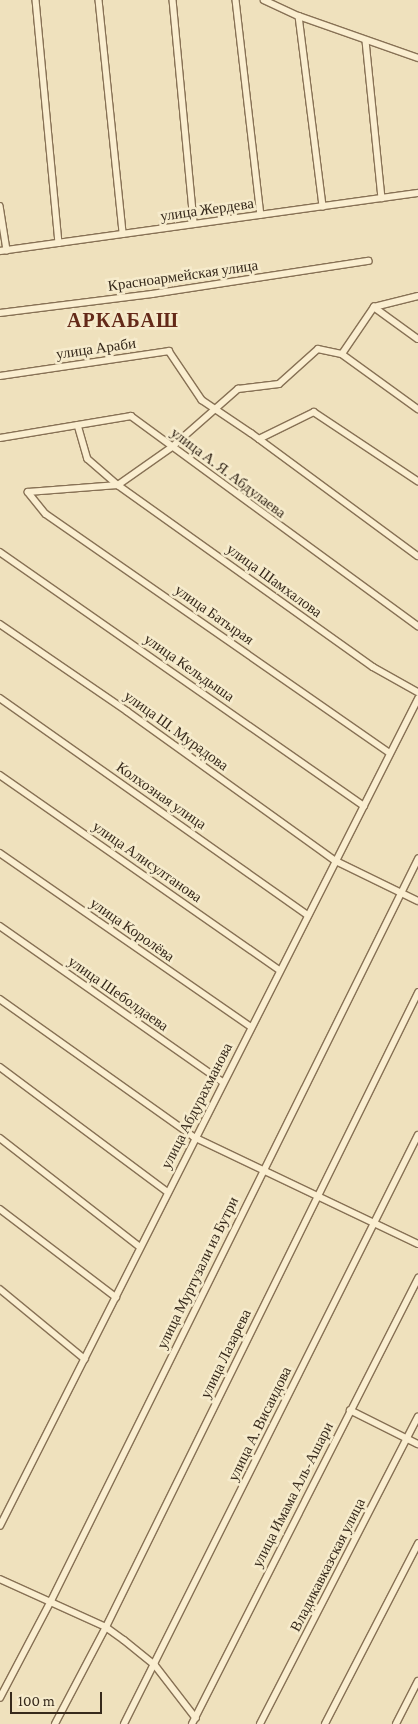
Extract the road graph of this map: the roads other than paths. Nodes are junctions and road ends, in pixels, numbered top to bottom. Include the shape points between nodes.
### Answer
1 (36, 0) edge
2 (99, 0) edge
3 (173, 0) edge
4 (236, 0) edge
5 (264, 0) edge
6 (299, 16) junction
7 (366, 41) junction
8 (418, 58) edge
9 (418, 193) edge
10 (382, 198) junction
11 (0, 206) edge
12 (323, 206) junction
13 (261, 215) junction
14 (194, 224) junction
15 (123, 234) junction
16 (59, 243) junction
17 (8, 250) junction
18 (0, 251) edge
19 (368, 261) dead end
20 (418, 296) edge
21 (374, 307) junction
22 (0, 313) edge
23 (418, 339) edge
24 (342, 354) junction
25 (0, 376) edge
26 (215, 408) junction
27 (418, 408) edge
28 (78, 425) junction
29 (0, 438) edge
30 (260, 439) junction
31 (172, 447) junction
32 (418, 481) edge
33 (118, 485) junction
34 (0, 552) edge
35 (418, 556) edge
36 (0, 624) edge
37 (418, 626) edge
38 (418, 692) edge
39 (0, 698) edge
40 (418, 699) edge
41 (390, 753) junction
42 (0, 775) edge
43 (364, 806) junction
44 (0, 853) edge
45 (418, 859) edge
46 (336, 861) junction
47 (402, 892) junction
48 (418, 900) edge
49 (308, 915) junction
50 (0, 926) edge
51 (280, 970) junction
52 (418, 993) edge
53 (0, 999) edge
54 (251, 1027) junction
55 (0, 1067) edge
56 (223, 1082) junction
57 (418, 1134) edge
58 (194, 1137) junction
59 (0, 1138) edge
60 (263, 1172) junction
61 (168, 1192) junction
62 (317, 1197) junction
63 (0, 1209) edge
64 (374, 1224) junction
65 (418, 1244) edge
66 (140, 1247) junction
67 (418, 1278) edge
68 (0, 1289) edge
69 (116, 1297) junction
70 (85, 1359) junction
71 (350, 1410) junction
72 (418, 1417) edge
73 (406, 1439) junction
74 (418, 1444) edge
75 (0, 1526) edge
76 (418, 1544) edge
77 (0, 1579) edge
78 (51, 1601) junction
79 (106, 1628) junction
80 (155, 1666) junction
81 (418, 1681) edge
82 (0, 1698) edge
83 (196, 1718) junction
84 (55, 1724) edge
85 (124, 1724) edge
86 (192, 1724) edge
87 (260, 1724) edge
88 (325, 1724) edge
89 (396, 1724) edge

1 - 16 street
2 - 15 street
3 - 14 street
4 - 13 street
5 - 6 street
6 - 7 street
6 - 12 street
7 - 8 street
7 - 10 street
9 - 10 street, улица Жердева
10 - 12 street, улица Жердева
11 - 17 street
12 - 13 street, улица Жердева
13 - 14 street, улица Жердева
14 - 15 street, улица Жердева
15 - 16 street, улица Жердева
16 - 17 street, улица Жердева
17 - 18 street, улица Жердева
19 - 22 street, Красноармейская улица
20 - 21 street
21 - 23 street
21 - 24 street
24 - 26 street via 318,349 279,384 238,388
24 - 27 street
25 - 26 street, улица Араби via 169,351 202,400
26 - 30 street, улица Араби
26 - 31 street
28 - 29 street, улица А. Я. Абдулаева
28 - 31 street, улица А. Я. Абдулаева via 131,416
28 - 33 street, улица Шамхалова via 88,460
30 - 32 street via 314,412
30 - 35 street, улица Араби
31 - 33 street
31 - 37 street, улица А. Я. Абдулаева
33 - 38 street, улица Шамхалова via 373,667
33 - 41 street, улица Батырая via 28,492 46,514
34 - 43 street, улица Кельдыша
36 - 46 street, улица Ш. Мурадова
39 - 49 street, Колхозная улица
40 - 41 street, улица Абдурахманова
41 - 43 street, улица Абдурахманова
42 - 51 street, улица Алисултанова
43 - 46 street, улица Абдурахманова
44 - 54 street, улица Королёва
45 - 47 street, улица Муртузали из Бутри
46 - 47 street, улица Ш. Мурадова
46 - 49 street, улица Абдурахманова
47 - 48 street, улица Ш. Мурадова
47 - 60 street, улица Муртузали из Бутри
49 - 51 street, улица Абдурахманова
50 - 56 street, улица Шеболдаева
51 - 54 street, улица Абдурахманова
52 - 62 street, улица Лазарева
53 - 58 street
54 - 56 street, улица Абдурахманова
55 - 61 street
56 - 58 street, улица Абдурахманова
57 - 64 street, улица А. Висаидова
58 - 60 street
58 - 61 street, улица Абдурахманова
59 - 66 street
60 - 62 street
60 - 78 street, улица Муртузали из Бутри
61 - 66 street, улица Абдурахманова
62 - 64 street
62 - 79 street, улица Лазарева
63 - 69 street
64 - 65 street
64 - 80 street, улица А. Висаидова
66 - 69 street, улица Абдурахманова
67 - 71 street, улица Имама Аль-Ашари
68 - 70 street
69 - 70 street, улица Абдурахманова
70 - 75 street, улица Абдурахманова
71 - 73 street
71 - 83 street, улица Имама Аль-Ашари
72 - 73 street, Владикавказская улица
73 - 74 street
73 - 87 street, Владикавказская улица
76 - 88 street
77 - 78 street
78 - 79 street
78 - 82 street, улица Муртузали из Бутри
79 - 80 street
79 - 84 street, улица Лазарева
80 - 83 street
80 - 85 street, улица А. Висаидова
81 - 89 street
83 - 86 street, улица Имама Аль-Ашари

